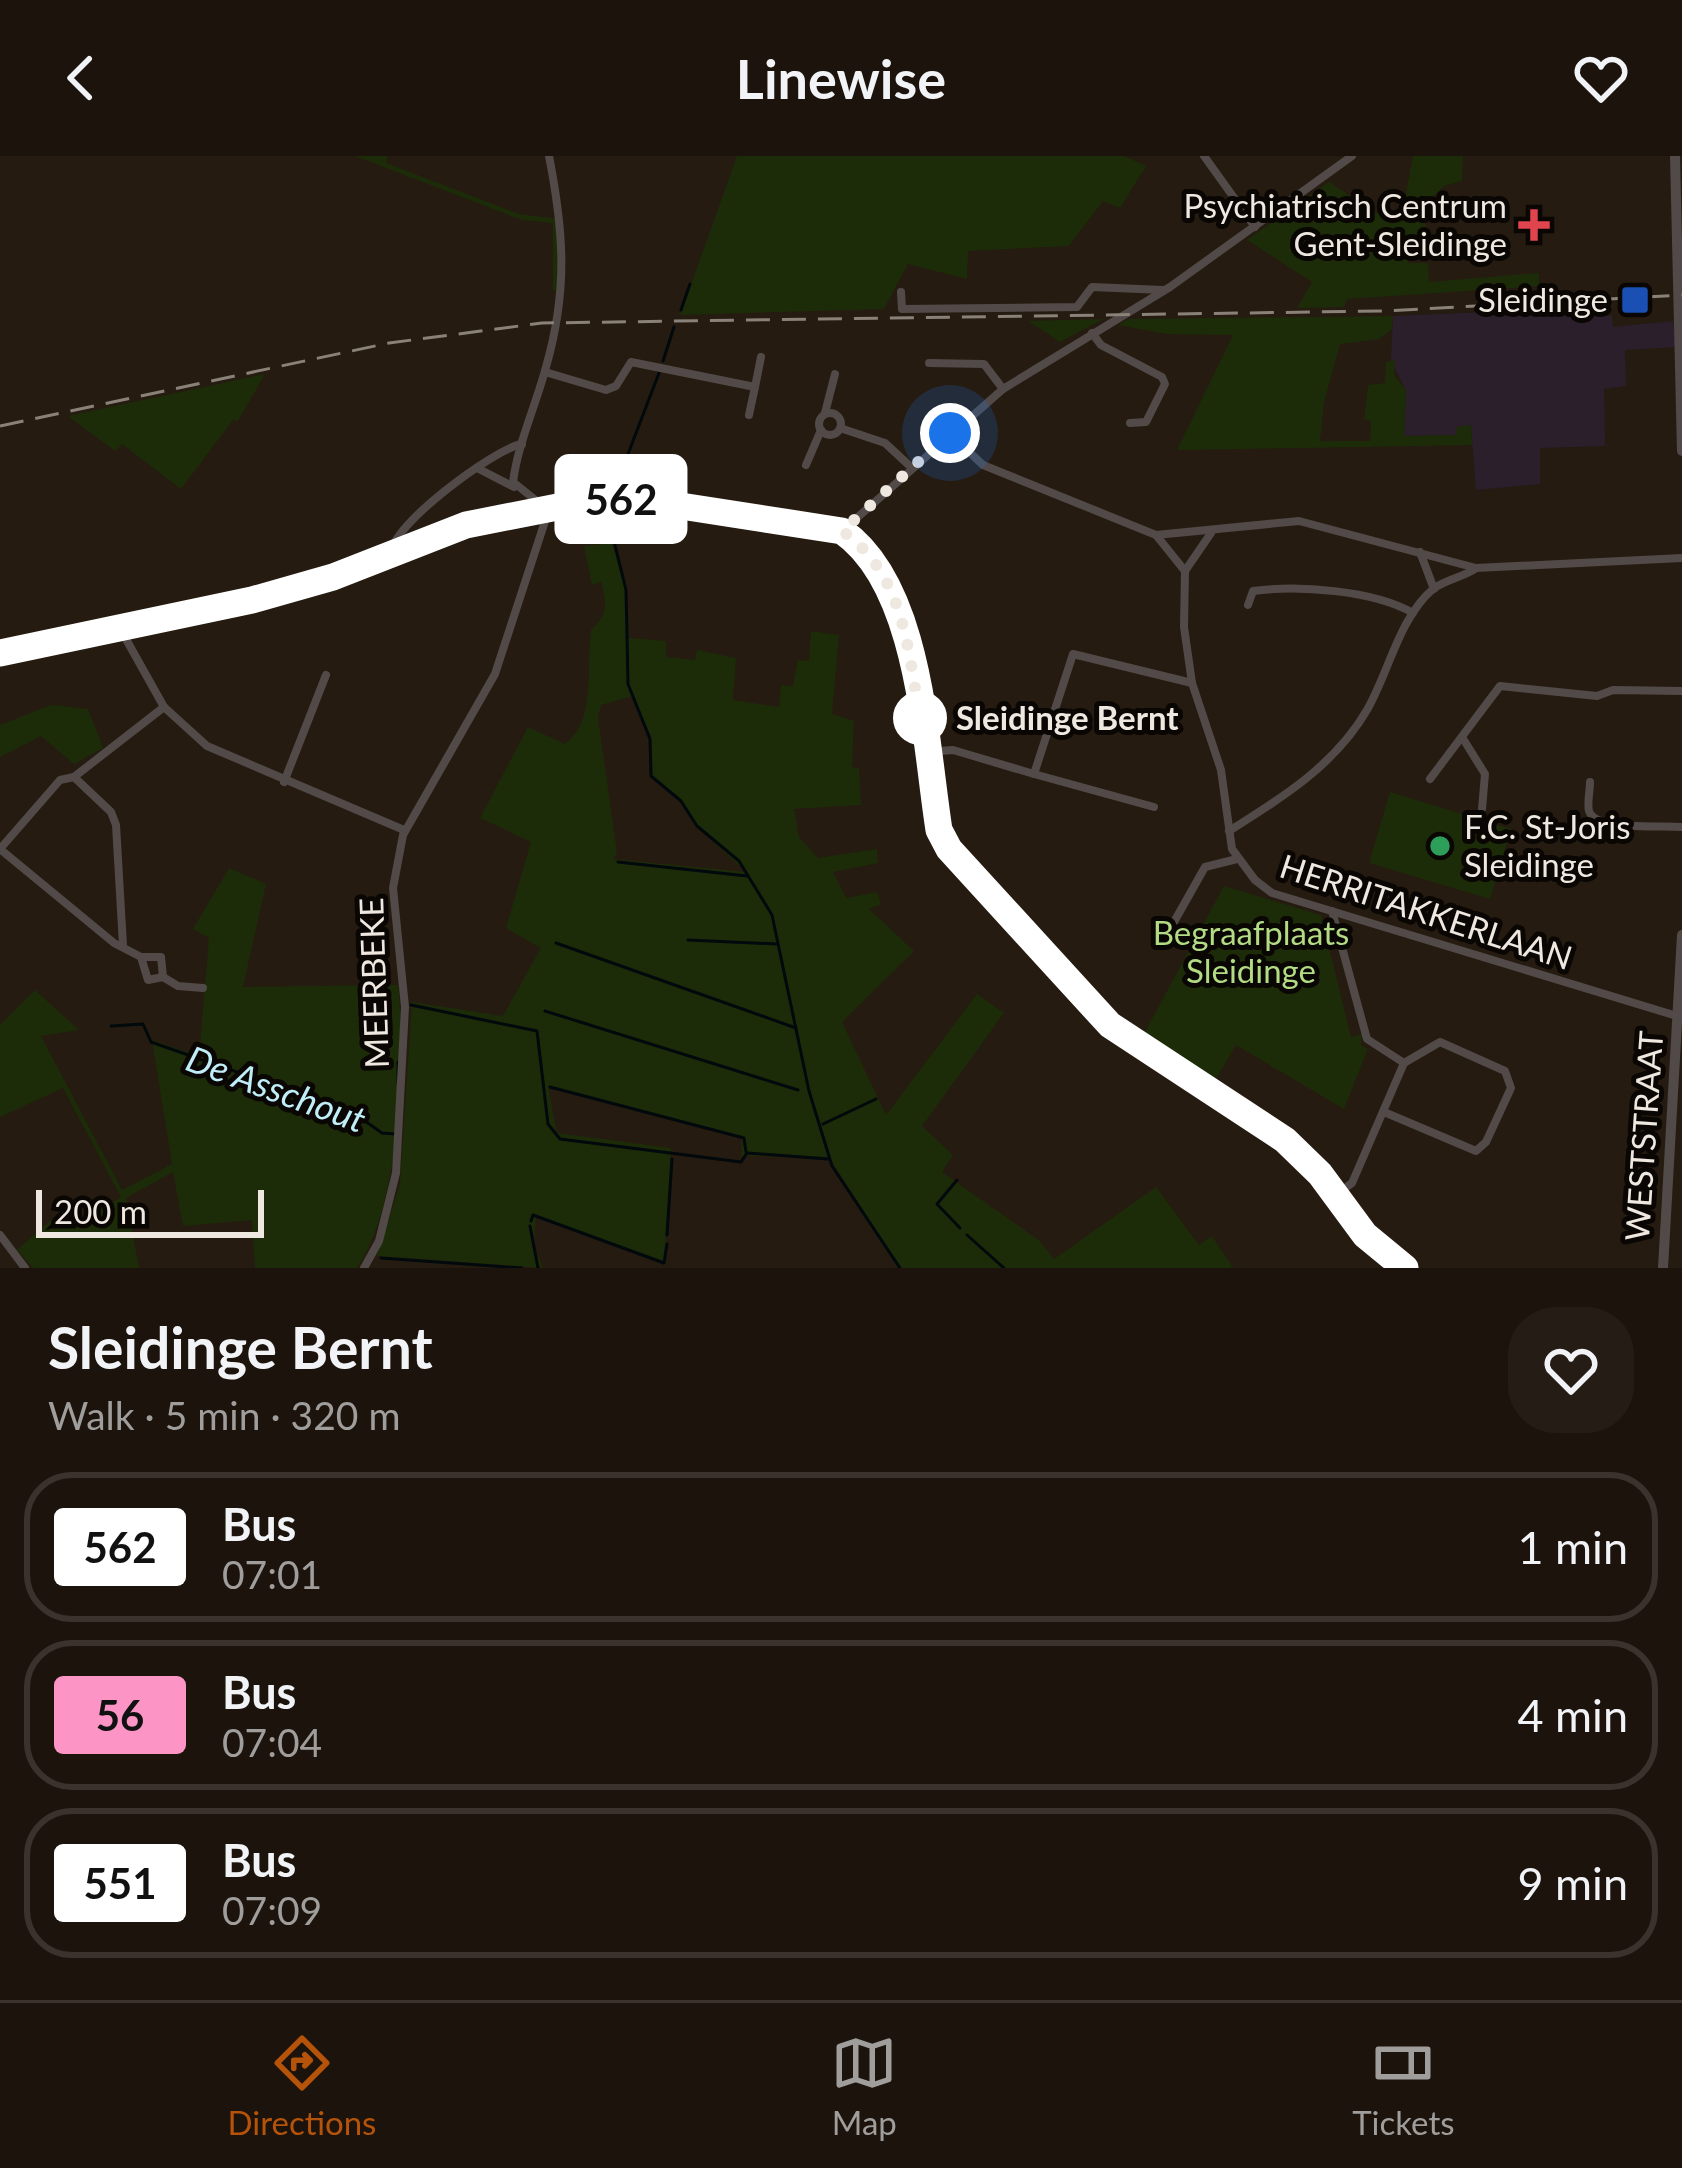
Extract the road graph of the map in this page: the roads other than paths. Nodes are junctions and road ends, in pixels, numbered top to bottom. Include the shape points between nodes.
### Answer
1 (549, 156) edge
2 (1204, 156) edge
3 (1352, 156) edge
4 (1675, 156) edge
5 (1255, 227) junction
6 (1165, 290) junction
7 (901, 292) dead end
8 (1092, 333) junction
9 (1681, 342) edge
10 (761, 357) dead end
11 (929, 363) dead end
12 (545, 373) junction
13 (835, 374) dead end
14 (755, 386) junction
15 (1003, 389) junction
16 (825, 413) junction
17 (749, 415) dead end
18 (1130, 423) dead end
19 (841, 428) junction
20 (820, 430) junction
21 (950, 433) junction
22 (522, 445) junction
23 (1682, 451) edge
24 (806, 464) dead end
25 (477, 468) junction
26 (912, 468) junction
27 (514, 487) junction
28 (544, 509) junction
29 (842, 531) junction
30 (1213, 531) junction
31 (1156, 535) junction
32 (1420, 552) junction
33 (392, 554) junction
34 (1682, 557) edge
35 (1476, 568) junction
36 (1185, 571) junction
37 (1433, 589) junction
38 (1248, 605) dead end
39 (1413, 613) junction
40 (122, 632) junction
41 (0, 653) edge
42 (326, 675) dead end
43 (1192, 683) junction
44 (1682, 691) edge
45 (164, 707) junction
46 (1462, 737) junction
47 (926, 752) junction
48 (1034, 774) junction
49 (74, 777) junction
50 (1430, 779) dead end
51 (284, 782) junction
52 (1590, 782) dead end
53 (1154, 807) dead end
54 (1482, 809) dead end
55 (1682, 826) edge
56 (404, 830) junction
57 (1229, 831) junction
58 (1237, 859) junction
59 (1332, 911) junction
60 (1682, 935) edge
61 (1182, 940) dead end
62 (123, 945) junction
63 (141, 957) junction
64 (163, 977) junction
65 (1682, 978) edge
66 (202, 988) dead end
67 (1679, 1016) junction
68 (1404, 1063) junction
69 (1679, 1087) edge
70 (1384, 1112) junction
71 (1676, 1188) edge
72 (1336, 1195) junction
73 (0, 1235) edge
74 (26, 1268) edge
75 (364, 1268) edge
76 (1406, 1268) edge
77 (1663, 1268) edge

1 - 12 street via 565,242
2 - 5 street
3 - 5 street
4 - 9 street
5 - 6 street
6 - 7 street via 1091,287 1076,307 951,310 902,309
6 - 8 street
8 - 15 street
8 - 18 street via 1165,384 1146,422
9 - 23 street
10 - 14 street
11 - 15 street via 984,364
12 - 14 street via 606,390 637,361
12 - 22 street
13 - 16 street
14 - 17 street
15 - 21 street
16 - 19 street via 838,415
16 - 20 street
19 - 20 street via 831,435
19 - 26 street via 886,442
20 - 24 street
21 - 26 street
21 - 31 street via 983,465
22 - 25 street
22 - 27 street
25 - 27 street
25 - 33 street via 395,537
26 - 29 street
27 - 28 street
28 - 29 main road via 611,499
28 - 33 main road via 466,525
28 - 56 street, MEERBEKE via 489,686
29 - 47 main road via 894,591
30 - 31 street
30 - 32 street via 1299,521
30 - 36 street
31 - 36 street
32 - 35 street
32 - 37 street
33 - 40 main road
34 - 35 street
35 - 37 street
36 - 43 street, HERRITAKKERLAAN
37 - 39 street
38 - 39 street via 1253,591 1288,590
39 - 57 street via 1366,712 1336,752
40 - 41 main road
40 - 45 street
42 - 51 street
43 - 48 street via 1073,654
43 - 57 street, HERRITAKKERLAAN via 1221,770
44 - 46 street via 1598,696 1500,686
45 - 49 street
45 - 51 street via 207,746
46 - 50 street
46 - 54 street via 1485,775
47 - 48 street via 953,751
47 - 72 main road via 949,849 1102,1016 1279,1136
48 - 53 street
49 - 62 street via 116,825
49 - 62 street via 60,780 0,849
51 - 56 street
52 - 55 street via 1589,810 1597,820
56 - 75 street, MEERBEKE via 393,888 406,1007 396,1173
57 - 58 street, HERRITAKKERLAAN
58 - 59 street, HERRITAKKERLAAN via 1272,893
58 - 61 street, HERRITAKKERLAAN via 1205,867 1170,929
59 - 67 street, HERRITAKKERLAAN
59 - 68 street via 1366,1039
60 - 65 street, WESTSTRAAT
62 - 63 street
63 - 64 street via 148,980
63 - 64 street via 161,957
64 - 66 street
65 - 67 street, WESTSTRAAT
67 - 69 street, WESTSTRAAT
68 - 70 street
68 - 70 street via 1440,1042 1504,1071 1511,1088 1476,1150
69 - 71 street, WESTSTRAAT
70 - 72 street via 1352,1183
71 - 77 street, WESTSTRAAT
72 - 76 main road via 1365,1235
73 - 74 street

